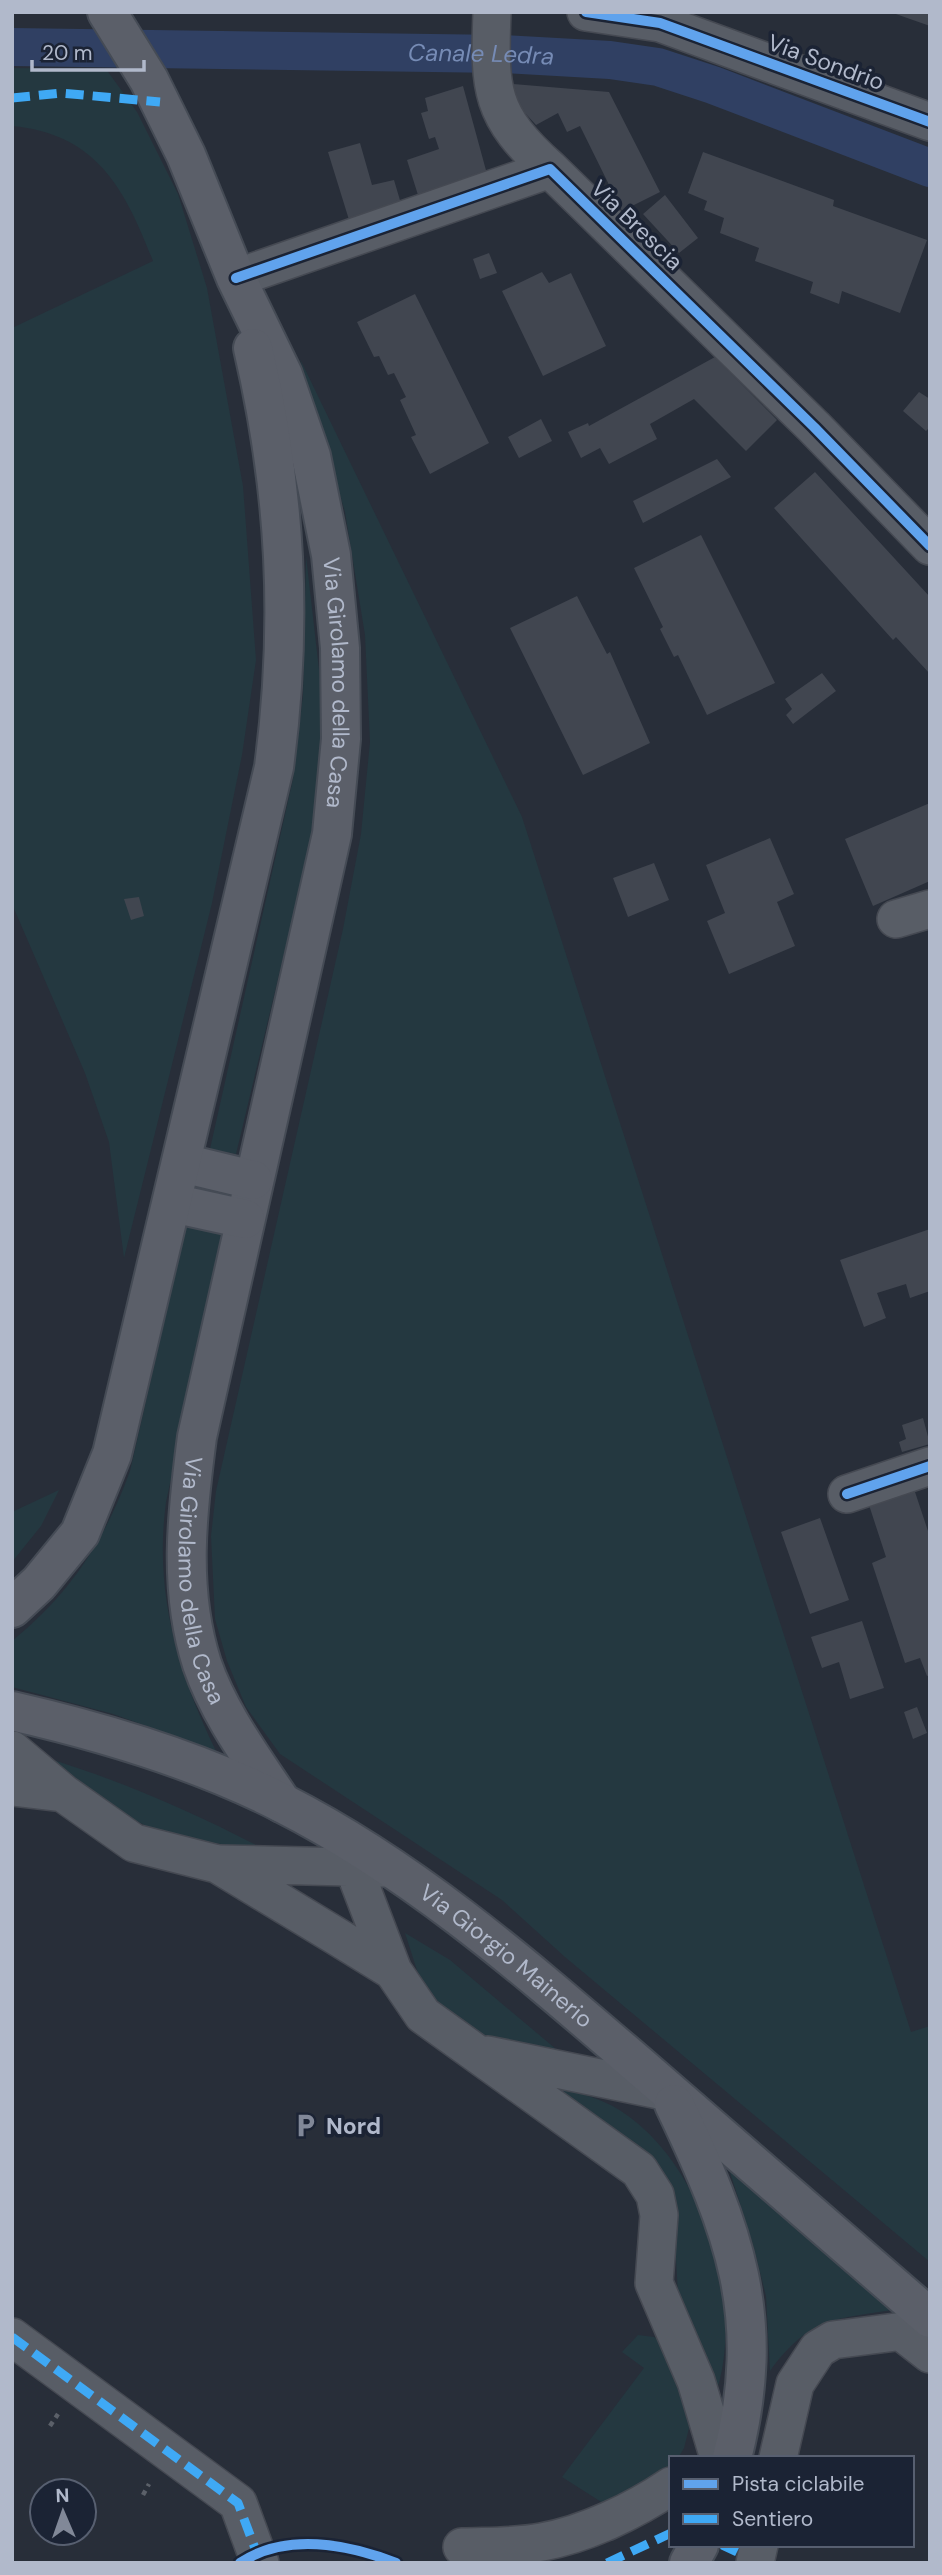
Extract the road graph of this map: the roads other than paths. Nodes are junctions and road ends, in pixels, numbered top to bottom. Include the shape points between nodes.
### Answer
1 (107, 12) edge
2 (586, 12) edge
3 (491, 14) edge
4 (930, 122) edge
5 (550, 169) junction
6 (236, 278) junction
7 (930, 546) edge
8 (181, 1163) junction
9 (253, 1180) junction
10 (172, 1203) junction
11 (245, 1220) junction
12 (930, 1466) edge
13 (847, 1494) dead end
14 (12, 1608) edge
15 (12, 1711) edge
16 (12, 1750) edge
17 (12, 1787) edge
18 (63, 1793) junction
19 (282, 1803) junction
20 (362, 1858) junction
21 (217, 1864) junction
22 (393, 1971) junction
23 (473, 2052) junction
24 (668, 2092) junction
25 (930, 2318) edge
26 (12, 2337) edge
27 (930, 2354) edge
28 (723, 2450) edge
29 (778, 2456) edge
30 (669, 2487) edge
31 (462, 2547) dead end
32 (698, 2547) edge
33 (260, 2563) edge
34 (689, 2563) edge

1 - 6 main road, Via Girolamo della Casa via 149,80 186,155
2 - 4 street, Via Sondrio via 660,23
3 - 5 street, Via Brescia via 490,74 498,107 509,128
5 - 6 street
5 - 7 street, Via Brescia
6 - 8 main road, Via Girolamo della Casa via 256,362 281,509 287,594 284,692 274,767
6 - 9 main road, Via Girolamo della Casa via 283,375 311,456 331,555 340,648 341,739 332,834
8 - 9 main road
8 - 10 main road, Via Girolamo della Casa
9 - 11 main road, Via Girolamo della Casa
10 - 11 main road
10 - 14 main road, Via Girolamo della Casa via 112,1454 80,1533
11 - 19 main road, Via Girolamo della Casa via 197,1437 185,1566 191,1620 203,1666 236,1733
12 - 13 street
15 - 19 main road, Via Giorgio Mainerio via 127,1741
16 - 18 street
17 - 18 street
18 - 21 street via 134,1843
19 - 20 main road, Via Giorgio Mainerio
20 - 21 street
20 - 22 street
20 - 24 main road, Via Giorgio Mainerio via 517,1961
21 - 22 street
22 - 23 street via 423,2015
23 - 24 street
23 - 28 street via 639,2170 649,2182 660,2229 654,2283
24 - 25 main road, Via Giorgio Mainerio
24 - 28 main road via 711,2181 740,2270 747,2312 748,2357
26 - 33 street via 238,2503
27 - 29 street via 896,2332 825,2344 811,2356 794,2384
30 - 31 street via 585,2529 543,2542
32 - 34 main road

